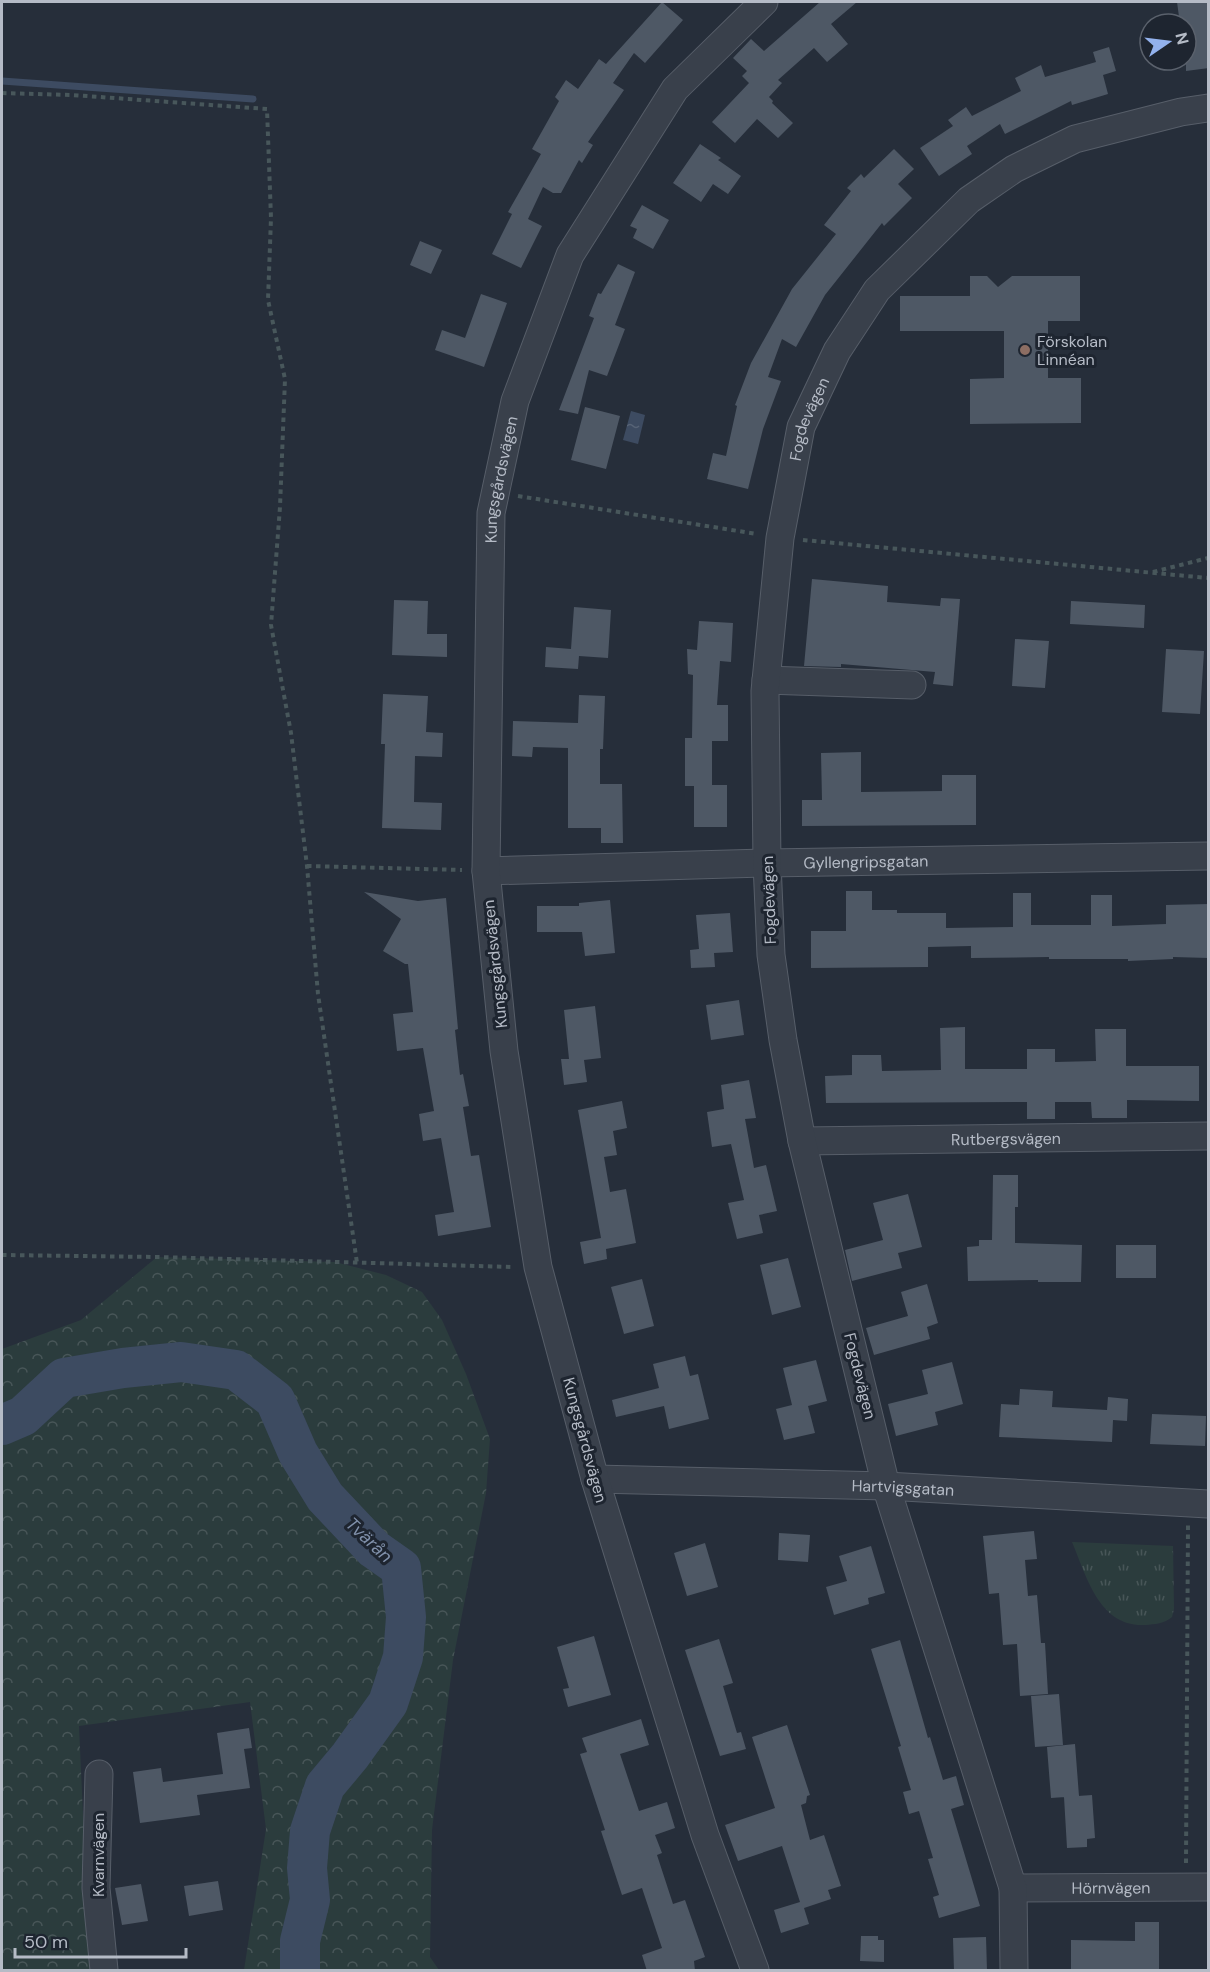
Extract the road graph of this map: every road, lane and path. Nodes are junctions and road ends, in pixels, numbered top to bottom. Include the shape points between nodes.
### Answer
1 (764, 2) edge
2 (2, 93) edge
3 (1209, 108) edge
4 (496, 493) junction
5 (780, 538) junction
6 (1209, 558) edge
7 (1149, 572) junction
8 (1209, 578) edge
9 (766, 680) junction
10 (912, 685) dead end
11 (1209, 856) edge
12 (767, 863) junction
13 (307, 866) junction
14 (486, 871) junction
15 (1209, 1136) edge
16 (802, 1142) junction
17 (2, 1254) edge
18 (357, 1263) junction
19 (538, 1267) junction
20 (595, 1479) junction
21 (886, 1486) junction
22 (1198, 1503) edge
23 (99, 1774) dead end
24 (1197, 1887) edge
25 (1013, 1888) junction
26 (104, 1971) edge
27 (755, 1971) edge
28 (1014, 1971) edge

1 - 4 street, Kungsgårdsvägen via 675,88 570,255 515,401
2 - 13 path via 267,109 271,218 268,300 285,379 271,625 291,734
3 - 5 street, Fogdevägen via 1075,139 1014,169 969,200 877,290 837,351 801,427
4 - 5 path
4 - 14 street, Kungsgårdsvägen via 491,513
5 - 7 path
5 - 9 street, Fogdevägen
6 - 7 path
7 - 8 path
9 - 10 street
9 - 12 street, Fogdevägen
11 - 12 street, Gyllengripsgatan
12 - 14 street, Gyllengripsgatan
12 - 16 street, Fogdevägen via 771,955
13 - 14 path
13 - 18 path via 318,994
14 - 19 street, Kungsgårdsvägen via 504,1052
15 - 16 street, Rutbergsvägen
16 - 21 street, Fogdevägen
17 - 18 path
18 - 19 path
19 - 20 street, Kungsgårdsvägen
20 - 21 street, Hartvigsgatan
20 - 27 street, Kungsgårdsvägen via 705,1835
21 - 22 street, Hartvigsgatan
21 - 25 street, Fogdevägen
22 - 24 path
23 - 26 street, Kvarnvägen via 96,1888
24 - 25 street, Hörnvägen
25 - 28 street, Fogdevägen

